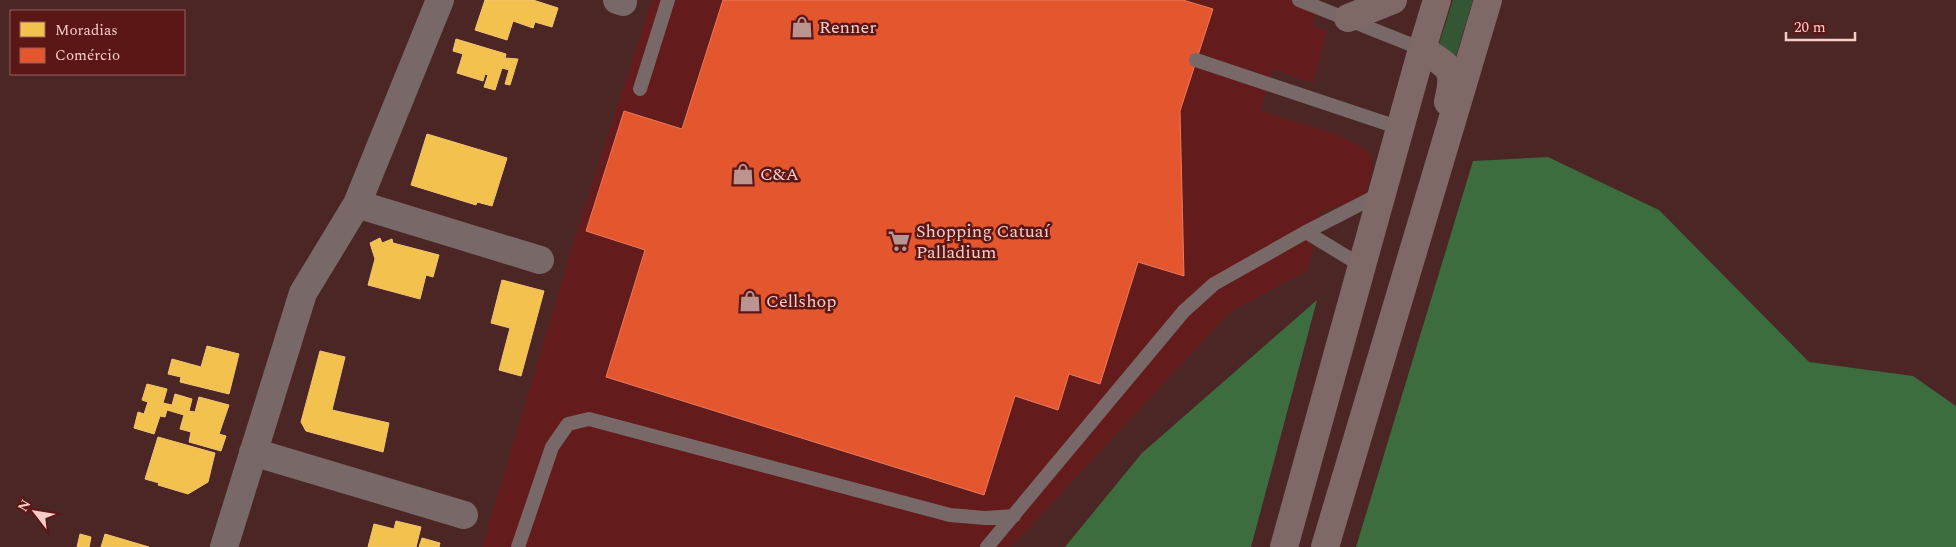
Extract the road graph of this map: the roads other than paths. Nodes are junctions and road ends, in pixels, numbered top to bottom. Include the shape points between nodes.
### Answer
1 (440, 0) edge
2 (668, 0) edge
3 (1299, 0) edge
4 (1393, 0) edge
5 (1437, 0) edge
6 (1488, 0) edge
7 (1348, 18) junction
8 (1422, 49) junction
9 (1196, 60) dead end
10 (640, 89) dead end
11 (1400, 128) junction
12 (1382, 193) junction
13 (357, 204) junction
14 (1424, 211) junction
15 (1306, 232) junction
16 (540, 260) dead end
17 (1362, 266) junction
18 (253, 452) junction
19 (464, 516) dead end
20 (1014, 516) junction
21 (224, 547) edge
22 (518, 547) edge
23 (987, 547) edge
24 (1284, 547) edge
25 (1325, 547) edge

1 - 13 street
2 - 10 lane
3 - 7 lane
4 - 7 street
5 - 8 street
6 - 14 street
7 - 8 lane
8 - 11 street
8 - 14 street via 1447,66 1453,80
9 - 11 lane
11 - 12 street
12 - 15 lane
12 - 17 street
13 - 16 street
13 - 18 street via 303,293
14 - 25 street
15 - 17 lane
15 - 20 lane via 1214,284 1184,311
17 - 24 street
18 - 19 street
18 - 21 street
20 - 22 lane via 950,515 589,419 568,424 552,447
20 - 23 lane

